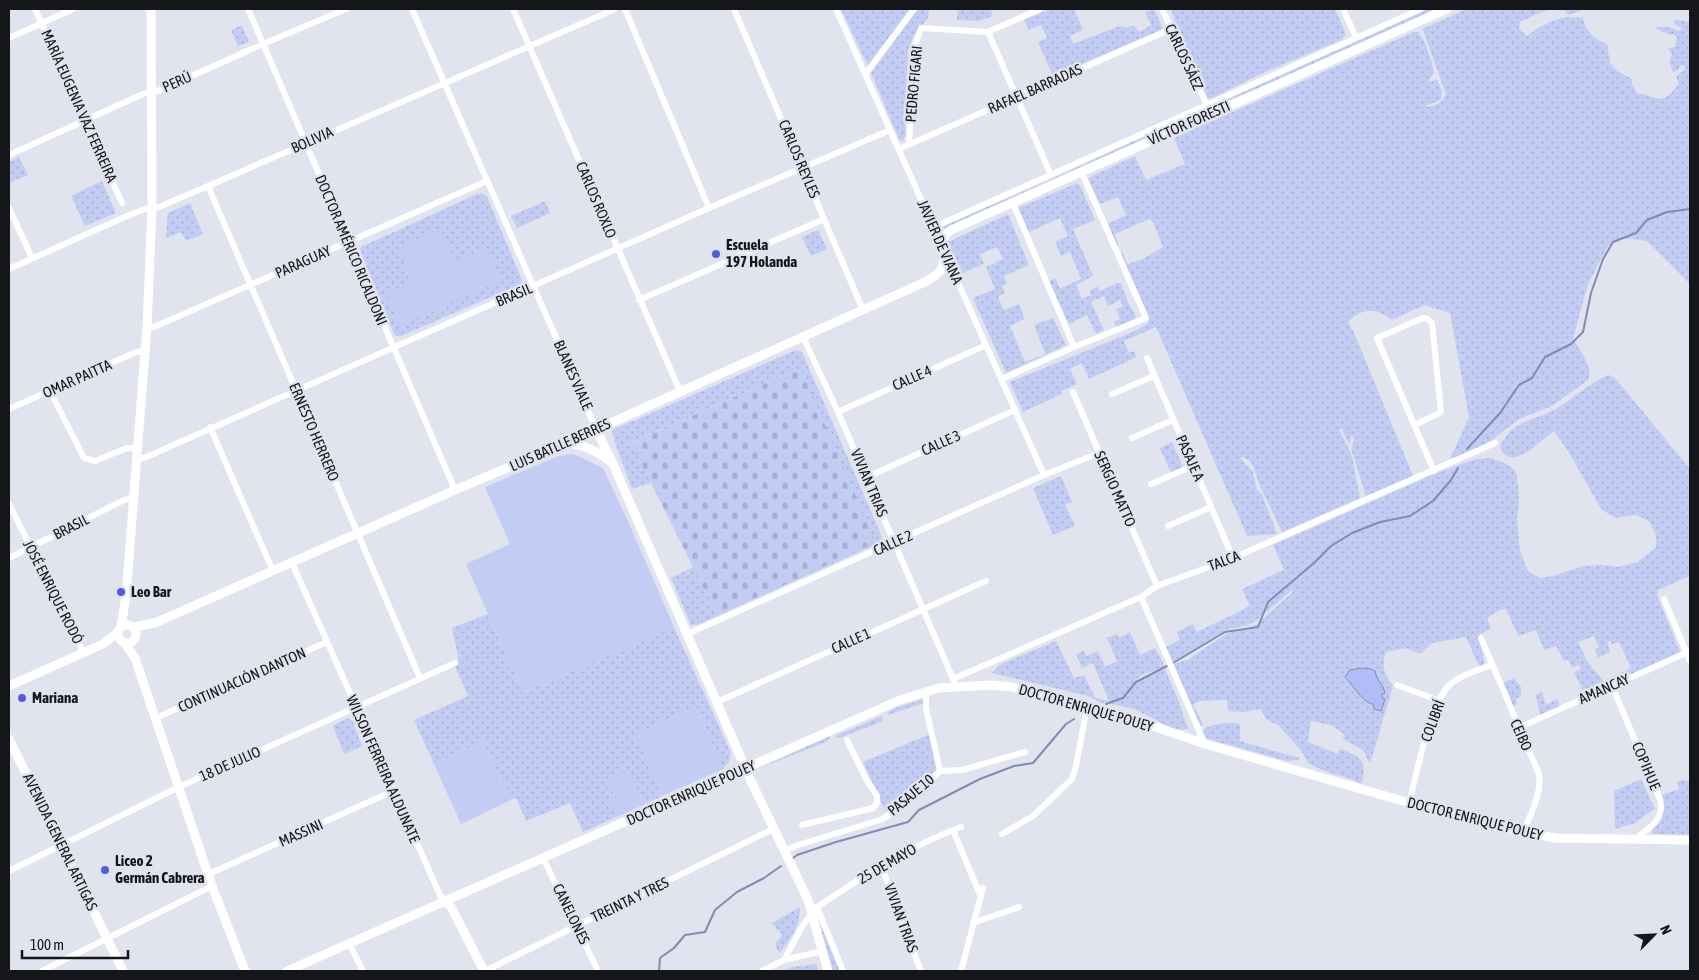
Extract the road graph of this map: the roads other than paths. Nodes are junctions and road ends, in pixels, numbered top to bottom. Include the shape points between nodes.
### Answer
1 (35, 9) edge
2 (73, 9) edge
3 (150, 9) edge
4 (248, 9) edge
5 (346, 9) edge
6 (412, 9) edge
7 (513, 9) edge
8 (615, 9) edge
9 (625, 9) edge
10 (734, 9) edge
11 (836, 9) edge
12 (914, 9) edge
13 (1040, 9) edge
14 (1162, 9) edge
15 (1344, 9) edge
16 (1421, 9) edge
17 (1447, 9) edge
18 (42, 23) junction
19 (1171, 28) junction
20 (988, 32) junction
21 (1356, 37) junction
22 (9, 38) edge
23 (263, 44) junction
24 (529, 46) junction
25 (866, 73) junction
26 (444, 83) junction
27 (151, 92) junction
28 (1016, 97) junction
29 (1207, 105) junction
30 (85, 121) junction
31 (890, 130) junction
32 (306, 143) junction
33 (910, 144) junction
34 (899, 149) junction
35 (9, 155) edge
36 (803, 168) junction
37 (1081, 171) junction
38 (1051, 174) junction
39 (487, 182) junction
40 (208, 186) junction
41 (122, 203) dead end
42 (1013, 203) junction
43 (9, 208) edge
44 (152, 208) junction
45 (709, 208) junction
46 (824, 219) junction
47 (934, 227) junction
48 (349, 242) junction
49 (943, 248) junction
50 (617, 250) junction
51 (32, 258) junction
52 (9, 269) edge
53 (250, 286) junction
54 (534, 287) junction
55 (640, 300) junction
56 (863, 310) junction
57 (147, 327) junction
58 (803, 337) junction
59 (986, 345) junction
60 (392, 347) junction
61 (1074, 347) junction
62 (145, 350) junction
63 (1147, 358) dead end
64 (1154, 376) junction
65 (1002, 379) junction
66 (296, 390) junction
67 (50, 391) junction
68 (680, 391) junction
69 (1073, 392) dead end
70 (1112, 394) dead end
71 (9, 409) edge
72 (1015, 410) junction
73 (838, 412) junction
74 (1173, 420) junction
75 (1414, 425) junction
76 (210, 427) junction
77 (596, 429) junction
78 (1132, 438) dead end
79 (566, 443) junction
80 (1495, 443) dead end
81 (137, 453) junction
82 (1099, 453) junction
83 (613, 464) junction
84 (1193, 466) junction
85 (1434, 471) junction
86 (1044, 475) junction
87 (866, 477) junction
88 (1151, 484) dead end
89 (455, 490) junction
90 (134, 497) junction
91 (9, 504) edge
92 (1211, 507) junction
93 (1168, 526) dead end
94 (357, 534) junction
95 (894, 542) junction
96 (30, 548) junction
97 (9, 558) edge
98 (1233, 558) junction
99 (292, 562) junction
100 (273, 571) junction
101 (986, 581) dead end
102 (1157, 586) junction
103 (1142, 597) junction
104 (1664, 599) dead end
105 (924, 609) junction
106 (155, 623) junction
107 (126, 627) junction
108 (687, 634) junction
109 (1481, 638) dead end
110 (129, 641) junction
111 (327, 642) junction
112 (103, 644) junction
113 (1688, 652) edge
114 (84, 653) junction
115 (1690, 661) edge
116 (455, 663) dead end
117 (1491, 665) junction
118 (420, 678) junction
119 (954, 683) junction
120 (1397, 685) dead end
121 (9, 686) edge
122 (1612, 686) junction
123 (926, 691) junction
124 (1440, 701) junction
125 (717, 702) junction
126 (1087, 707) junction
127 (356, 708) junction
128 (156, 718) junction
129 (1518, 728) junction
130 (9, 739) edge
131 (847, 740) dead end
132 (1205, 744) junction
133 (12, 752) edge
134 (1025, 752) dead end
135 (746, 769) junction
136 (940, 771) junction
137 (179, 787) junction
138 (393, 791) junction
139 (1409, 803) junction
140 (802, 825) dead end
141 (961, 827) dead end
142 (774, 828) junction
143 (953, 830) junction
144 (1523, 833) junction
145 (1002, 834) dead end
146 (1635, 839) junction
147 (1690, 840) edge
148 (62, 845) junction
149 (798, 845) junction
150 (785, 851) junction
151 (543, 858) junction
152 (881, 864) junction
153 (9, 871) edge
154 (209, 874) junction
155 (212, 886) junction
156 (983, 888) dead end
157 (981, 897) junction
158 (445, 901) junction
159 (1019, 907) dead end
160 (815, 909) junction
161 (973, 924) junction
162 (576, 927) junction
163 (108, 938) junction
164 (349, 943) junction
165 (823, 951) junction
166 (784, 960) junction
167 (42, 971) edge
168 (123, 971) edge
169 (245, 971) edge
170 (287, 971) edge
171 (363, 971) edge
172 (484, 971) edge
173 (598, 971) edge
174 (762, 971) edge
175 (828, 971) edge
176 (842, 971) edge
177 (921, 971) edge
178 (961, 971) edge

1 - 18 street, MARÍA EUGENIA VAZ FERREIRA
2 - 18 street
3 - 27 street
4 - 23 street, DOCTOR AMÉRICO RICALDONI
5 - 23 street, PERÚ
6 - 26 street, BLANES VIALE
7 - 24 street, CARLOS ROXLO
8 - 24 street, BOLIVIA
9 - 45 street
10 - 36 street, CARLOS REYLES
11 - 25 street, JAVIER DE VIANA
12 - 25 street
13 - 20 street, PEDRO FIGARI
14 - 19 street, CARLOS SÁEZ
15 - 21 street
16 - 21 street, VÍCTOR FORESTI
17 - 37 street, VÍCTOR FORESTI
18 - 22 street
18 - 30 street, MARÍA EUGENIA VAZ FERREIRA
19 - 28 street, RAFAEL BARRADAS
19 - 29 street, CARLOS SÁEZ
20 - 28 street
20 - 33 street, PEDRO FIGARI via 921,28 915,46
21 - 29 street, VÍCTOR FORESTI
23 - 27 street, PERÚ
23 - 32 street, DOCTOR AMÉRICO RICALDONI
24 - 26 street, BOLIVIA
24 - 50 street, CARLOS ROXLO
25 - 31 street, JAVIER DE VIANA
26 - 32 street, BOLIVIA
26 - 39 street, BLANES VIALE
27 - 30 street, PERÚ
27 - 44 street
28 - 33 street, RAFAEL BARRADAS
28 - 38 street
29 - 38 street, VÍCTOR FORESTI
30 - 35 street, PERÚ
30 - 41 street, MARÍA EUGENIA VAZ FERREIRA
31 - 34 street, JAVIER DE VIANA
31 - 36 street, BRASIL
32 - 40 street, BOLIVIA
32 - 48 street, DOCTOR AMÉRICO RICALDONI
33 - 34 street, RAFAEL BARRADAS
34 - 47 street, JAVIER DE VIANA
36 - 45 street, BRASIL
36 - 46 street, CARLOS REYLES
37 - 42 street, VÍCTOR FORESTI
37 - 61 street via 1146,318
38 - 47 street, VÍCTOR FORESTI
39 - 48 street, PARAGUAY
39 - 54 street, BLANES VIALE
40 - 44 street, BOLIVIA
40 - 53 street, ERNESTO HERRERO
42 - 49 street, VÍCTOR FORESTI via 946,233
42 - 61 street
43 - 51 street
44 - 51 street, BOLIVIA
44 - 57 street
45 - 50 street, BRASIL
46 - 55 street
46 - 56 street, CARLOS REYLES
47 - 49 street, JAVIER DE VIANA
48 - 53 street, PARAGUAY
48 - 60 street, DOCTOR AMÉRICO RICALDONI
49 - 56 street, LUIS BATLLE BERRES via 943,265 938,274
49 - 59 street, JAVIER DE VIANA
50 - 54 street, BRASIL
50 - 55 street, CARLOS ROXLO
51 - 52 street, BOLIVIA
53 - 57 street, PARAGUAY via 154,327
53 - 66 street, ERNESTO HERRERO
54 - 60 street, BRASIL
54 - 77 street, BLANES VIALE
55 - 68 street, CARLOS ROXLO
56 - 58 street, LUIS BATLLE BERRES
57 - 62 street
58 - 68 street, LUIS BATLLE BERRES
58 - 73 street, VIVIAN TRIAS
59 - 65 street, JAVIER DE VIANA
59 - 73 street, CALLE 4
60 - 66 street, BRASIL
60 - 89 street, DOCTOR AMÉRICO RICALDONI
61 - 65 street
62 - 67 street, OMAR PAITTA
62 - 81 street
63 - 64 street, PASAJE A
64 - 70 street
64 - 74 street, PASAJE A
65 - 72 street, JAVIER DE VIANA
66 - 76 street, BRASIL
66 - 94 street, ERNESTO HERRERO
67 - 71 street, OMAR PAITTA
67 - 81 street, BRASIL via 84,458 95,461 127,448
68 - 77 street, LUIS BATLLE BERRES
69 - 82 street, SERGIO MATTO
72 - 86 street, JAVIER DE VIANA
72 - 87 street, CALLE 3
73 - 87 street, VIVIAN TRIAS
74 - 78 street
74 - 84 street, PASAJE A
75 - 75 street via 1377,338 1422,318 1432,323 1441,412
75 - 85 street
76 - 81 street, BRASIL via 144,458
76 - 100 street
77 - 79 street, LUIS BATLLE BERRES
77 - 83 street, BLANES VIALE
79 - 83 street via 585,446
79 - 89 street, LUIS BATLLE BERRES
80 - 85 street, TALCA
81 - 90 street
82 - 86 street, CALLE 2
82 - 102 street, SERGIO MATTO
83 - 108 street, BLANES VIALE
84 - 88 street
84 - 92 street, PASAJE A
85 - 98 street, TALCA
86 - 95 street, CALLE 2
87 - 95 street, VIVIAN TRIAS
89 - 94 street, LUIS BATLLE BERRES
90 - 96 street, BRASIL
90 - 107 street
91 - 96 street, JOSÉ ENRIQUE RODÓ
92 - 93 street
92 - 98 street, PASAJE A
94 - 99 street, LUIS BATLLE BERRES
94 - 118 street, ERNESTO HERRERO
95 - 105 street, VIVIAN TRIAS
95 - 108 street, CALLE 2
96 - 97 street, BRASIL
96 - 114 street, JOSÉ ENRIQUE RODÓ
98 - 102 street, TALCA
99 - 100 street, LUIS BATLLE BERRES
99 - 111 street, WILSON FERREIRA ALDUNATE
100 - 106 street, LUIS BATLLE BERRES
101 - 105 street, CALLE 1
102 - 103 street, TALCA
103 - 119 street, TALCA
103 - 132 street
104 - 113 street
105 - 119 street, VIVIAN TRIAS
105 - 125 street, CALLE 1
106 - 107 street, LUIS BATLLE BERRES
106 - 110 street, LUIS BATLLE BERRES
107 - 110 street
107 - 110 street via 118,637
107 - 112 street, LUIS BATLLE BERRES
108 - 125 street, BLANES VIALE
109 - 117 street, CEIBO
110 - 112 street, LUIS BATLLE BERRES
110 - 128 street
111 - 127 street, WILSON FERREIRA ALDUNATE
111 - 128 street, CONTINUACIÓN DANTON
112 - 114 street, LUIS BATLLE BERRES
113 - 115 street
113 - 122 street, AMANCAY
114 - 121 street, LUIS BATLLE BERRES
116 - 118 street, 18 DE JULIO
117 - 124 street, COLIBRÍ via 1454,681
117 - 129 street, CEIBO
118 - 127 street, 18 DE JULIO
119 - 123 street, DOCTOR ENRIQUE POUEY
119 - 126 street, DOCTOR ENRIQUE POUEY via 1012,687
120 - 124 street
122 - 129 street, AMANCAY
122 - 146 street, COPIHUE via 1662,808 1660,817
123 - 135 street, DOCTOR ENRIQUE POUEY
123 - 136 street via 926,708
124 - 139 street, COLIBRÍ via 1432,718
125 - 135 street, BLANES VIALE
126 - 132 street, DOCTOR ENRIQUE POUEY
126 - 145 street via 1072,779 1033,816
127 - 137 street, 18 DE JULIO
127 - 138 street, WILSON FERREIRA ALDUNATE
128 - 137 street
129 - 144 street, CEIBO via 1539,774 1540,784
130 - 133 street, AVENIDA GENERAL ARTIGAS
131 - 140 street via 877,796 877,803 873,808
132 - 139 street, DOCTOR ENRIQUE POUEY
133 - 148 street, AVENIDA GENERAL ARTIGAS
134 - 136 street, PASAJE 10 via 962,770
135 - 142 street, BLANES VIALE
135 - 151 street, DOCTOR ENRIQUE POUEY
136 - 149 street, PASAJE 10 via 883,819
137 - 148 street, 18 DE JULIO
137 - 154 street
138 - 154 street, MASSINI
138 - 158 street, WILSON FERREIRA ALDUNATE
139 - 144 street, DOCTOR ENRIQUE POUEY
141 - 143 street, 25 DE MAYO
142 - 150 street, BLANES VIALE
142 - 162 street, TREINTA Y TRES
143 - 152 street, 25 DE MAYO
143 - 157 street
144 - 146 street, DOCTOR ENRIQUE POUEY via 1574,839
146 - 147 street, DOCTOR ENRIQUE POUEY
148 - 153 street, 18 DE JULIO
148 - 163 street, AVENIDA GENERAL ARTIGAS
149 - 150 street, PASAJE 10
149 - 150 street, PASAJE 10
150 - 160 street, BLANES VIALE
151 - 158 street, DOCTOR ENRIQUE POUEY
151 - 162 street, CANELONES
152 - 160 street, 25 DE MAYO
152 - 177 street, VIVIAN TRIAS
154 - 155 street
155 - 163 street
155 - 169 street
156 - 157 street
157 - 161 street
158 - 164 street, DOCTOR ENRIQUE POUEY
158 - 172 street, WILSON FERREIRA ALDUNATE
159 - 161 street
160 - 165 street, BLANES VIALE
160 - 166 street, 25 DE MAYO
160 - 176 street
161 - 178 street
162 - 172 street, TREINTA Y TRES
162 - 173 street, CANELONES
163 - 167 street
163 - 168 street, AVENIDA GENERAL ARTIGAS
164 - 170 street, DOCTOR ENRIQUE POUEY
164 - 171 street
165 - 166 street
165 - 175 street, BLANES VIALE
166 - 174 street

